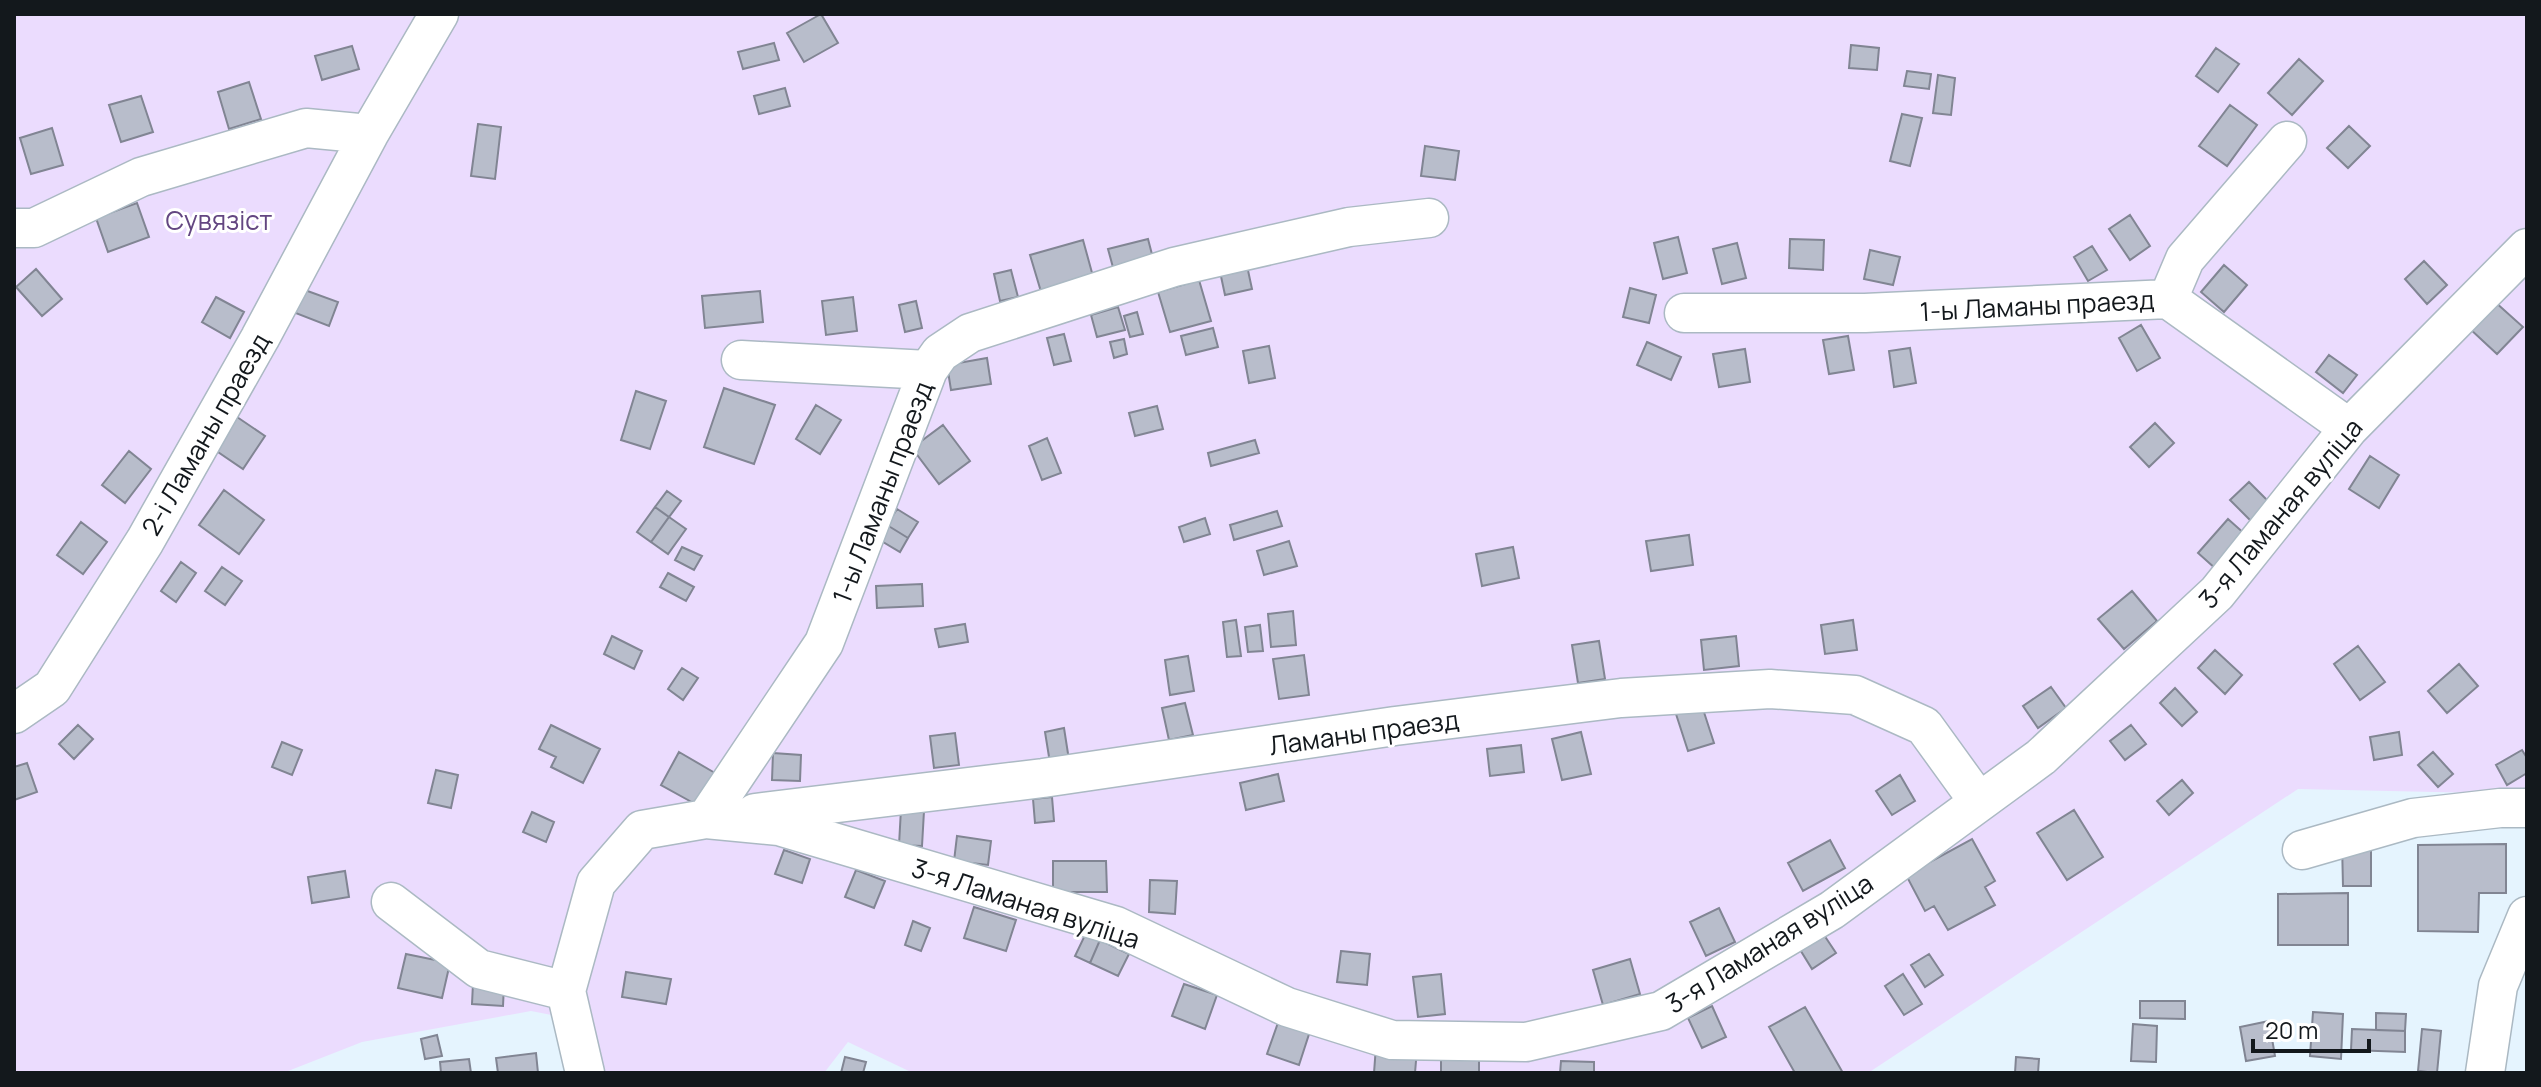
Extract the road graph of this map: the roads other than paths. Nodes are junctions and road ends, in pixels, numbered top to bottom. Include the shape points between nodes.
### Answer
1 (433, 18) edge
2 (369, 134) junction
3 (2287, 141) dead end
4 (1429, 218) dead end
5 (21, 234) edge
6 (2527, 248) edge
7 (2168, 299) junction
8 (1684, 313) dead end
9 (741, 360) dead end
10 (928, 370) junction
11 (2349, 428) junction
12 (14, 714) edge
13 (1979, 802) junction
14 (2527, 808) edge
15 (706, 819) junction
16 (2302, 850) dead end
17 (391, 902) dead end
18 (2527, 916) edge
19 (566, 991) junction
20 (585, 1073) edge
21 (2485, 1073) edge

1 - 2 street, 2-і Ламаны праезд
2 - 5 street via 306,128 141,177
2 - 12 street, 2-і Ламаны праезд via 145,541 52,688
3 - 7 street via 2185,259
4 - 10 street, 1-ы Ламаны праезд via 1349,227 1174,267 970,333 940,353
6 - 11 street, 3-я Ламаная вуліца
7 - 8 street, 1-ы Ламаны праезд via 1865,313
7 - 11 street, 1-ы Ламаны праезд
9 - 10 street
10 - 15 street, 1-ы Ламаны праезд via 824,643
11 - 13 street, 3-я Ламаная вуліца via 2217,593 2041,757
13 - 15 street, Ламаны праезд via 1924,726 1855,695 1770,689 1621,698
13 - 15 street, 3-я Ламаная вуліца via 1832,910 1661,1011 1526,1042 1392,1040 1287,1007 1116,926 779,826
14 - 16 street via 2413,818
15 - 19 street, 3-я Ламаная вуліца via 642,830 596,883
17 - 19 street via 479,969
18 - 21 street via 2498,986
19 - 20 street

